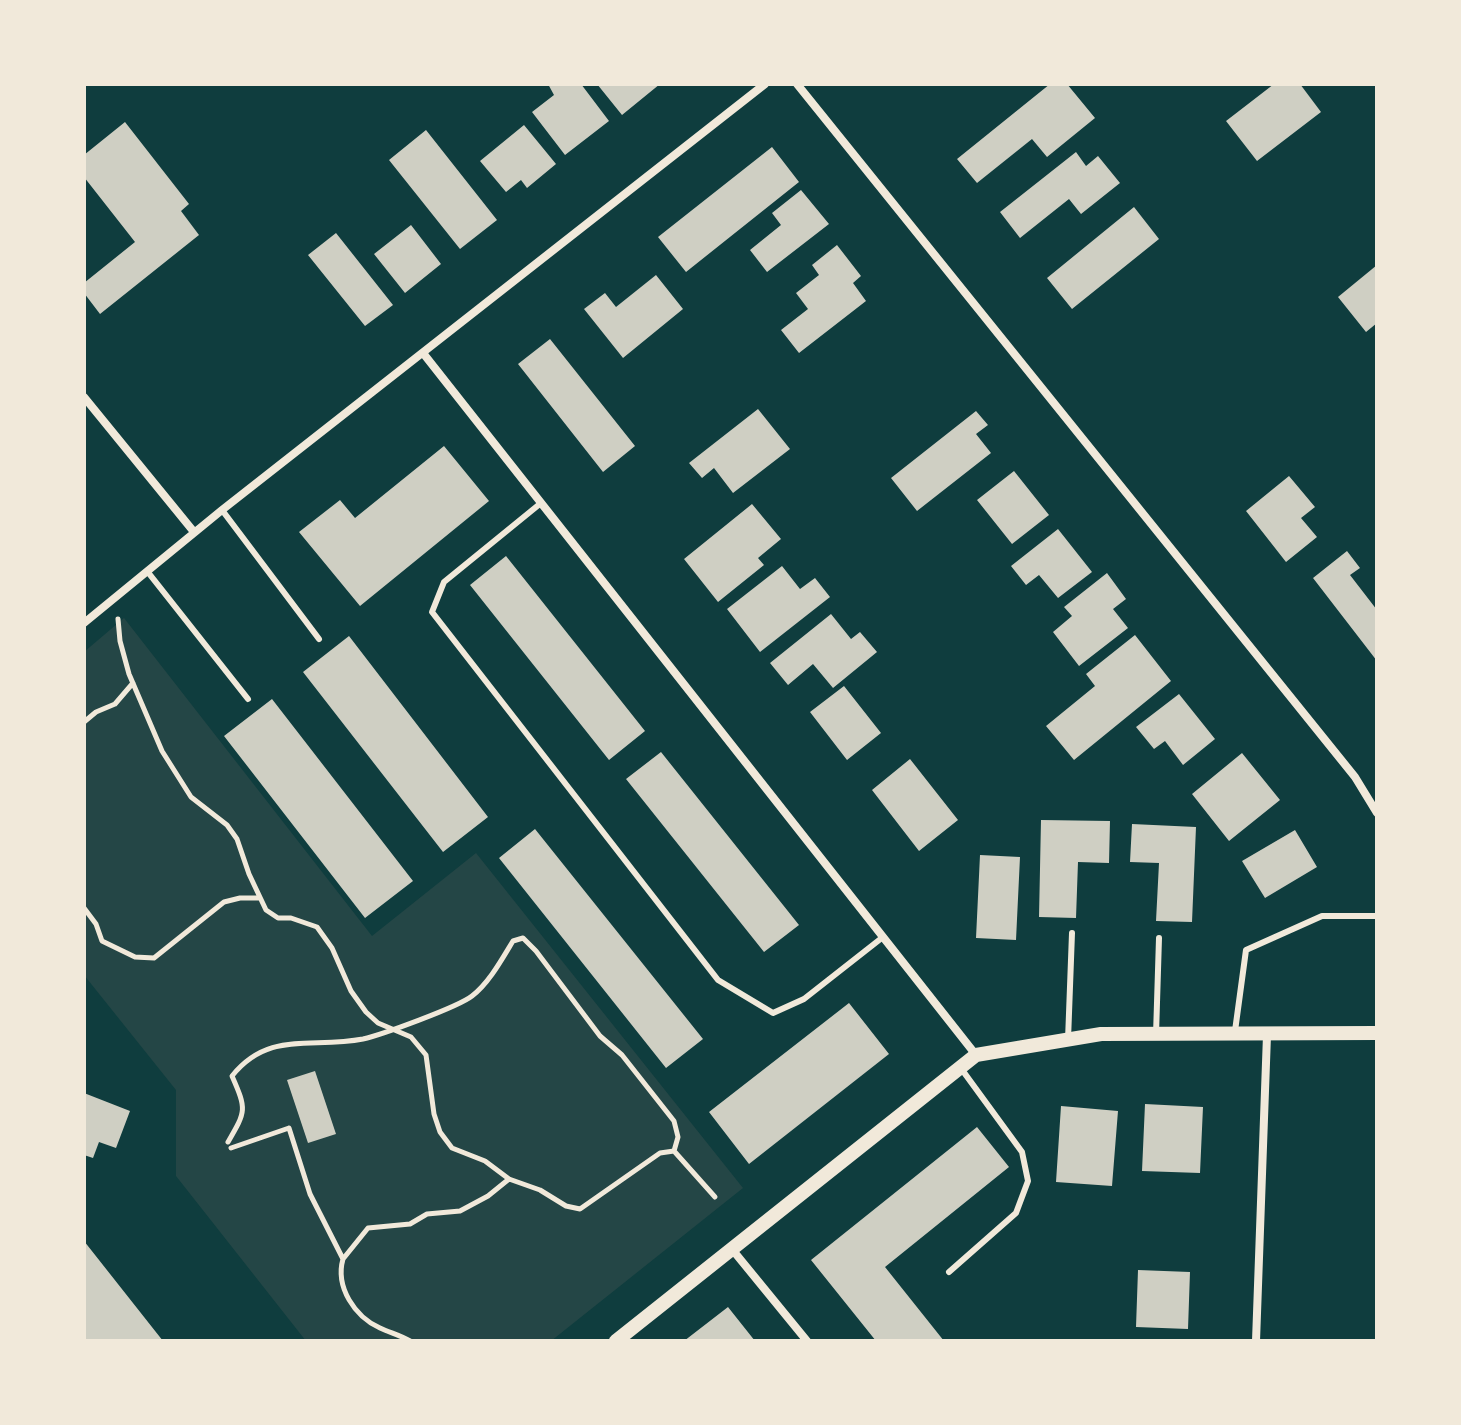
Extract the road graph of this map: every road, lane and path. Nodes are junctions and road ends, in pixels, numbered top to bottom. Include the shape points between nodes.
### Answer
1 (765, 84) edge
2 (797, 84) edge
3 (423, 353) junction
4 (84, 397) edge
5 (541, 503) junction
6 (222, 510) junction
7 (194, 532) junction
8 (147, 571) junction
9 (116, 597) junction
10 (84, 623) edge
11 (319, 639) dead end
12 (133, 683) junction
13 (248, 699) dead end
14 (84, 722) edge
15 (1377, 813) edge
16 (259, 898) junction
17 (84, 908) edge
18 (1377, 916) edge
19 (1072, 933) dead end
20 (883, 937) junction
21 (1159, 938) dead end
22 (394, 1028) junction
23 (1377, 1033) edge
24 (1156, 1035) junction
25 (1235, 1035) junction
26 (1267, 1035) junction
27 (1068, 1040) junction
28 (976, 1055) junction
29 (960, 1067) junction
30 (674, 1151) junction
31 (509, 1179) junction
32 (715, 1197) dead end
33 (731, 1248) junction
34 (343, 1259) junction
35 (949, 1272) dead end
36 (410, 1341) edge
37 (616, 1341) edge
38 (807, 1341) edge
39 (1256, 1341) edge

1 - 3 street
2 - 15 street via 1355,777
3 - 5 street
3 - 6 street
4 - 7 street
5 - 20 street
5 - 20 lane via 444,582 432,612 718,980 773,1013 804,999
6 - 7 street
6 - 11 lane
7 - 8 street
8 - 9 street
8 - 13 lane
9 - 10 street
9 - 12 path via 120,641
12 - 14 path via 115,704
12 - 16 path via 162,751 191,797 237,839
16 - 17 path via 224,902 154,958 135,957 102,941
16 - 22 path via 278,918 317,927 366,1012
18 - 25 lane via 1322,916 1246,950
19 - 27 lane
20 - 28 street
21 - 24 lane
22 - 30 path via 472,996 513,941 523,938 674,1121
22 - 31 path via 411,1037 426,1055 434,1114 452,1148 485,1161
22 - 34 path via 364,1039 269,1047 245,1059 232,1076 244,1114 230,1145 289,1128 310,1194
23 - 26 street
24 - 25 street
24 - 27 street via 1101,1034
25 - 26 street
26 - 39 street
27 - 28 street
28 - 29 street
29 - 33 street
29 - 35 lane via 1022,1152 1028,1181 1016,1213
30 - 31 path via 660,1153 580,1209
30 - 32 path
31 - 34 path via 460,1211 368,1228
33 - 37 street
33 - 38 street
34 - 36 path via 340,1281 355,1307 365,1319

